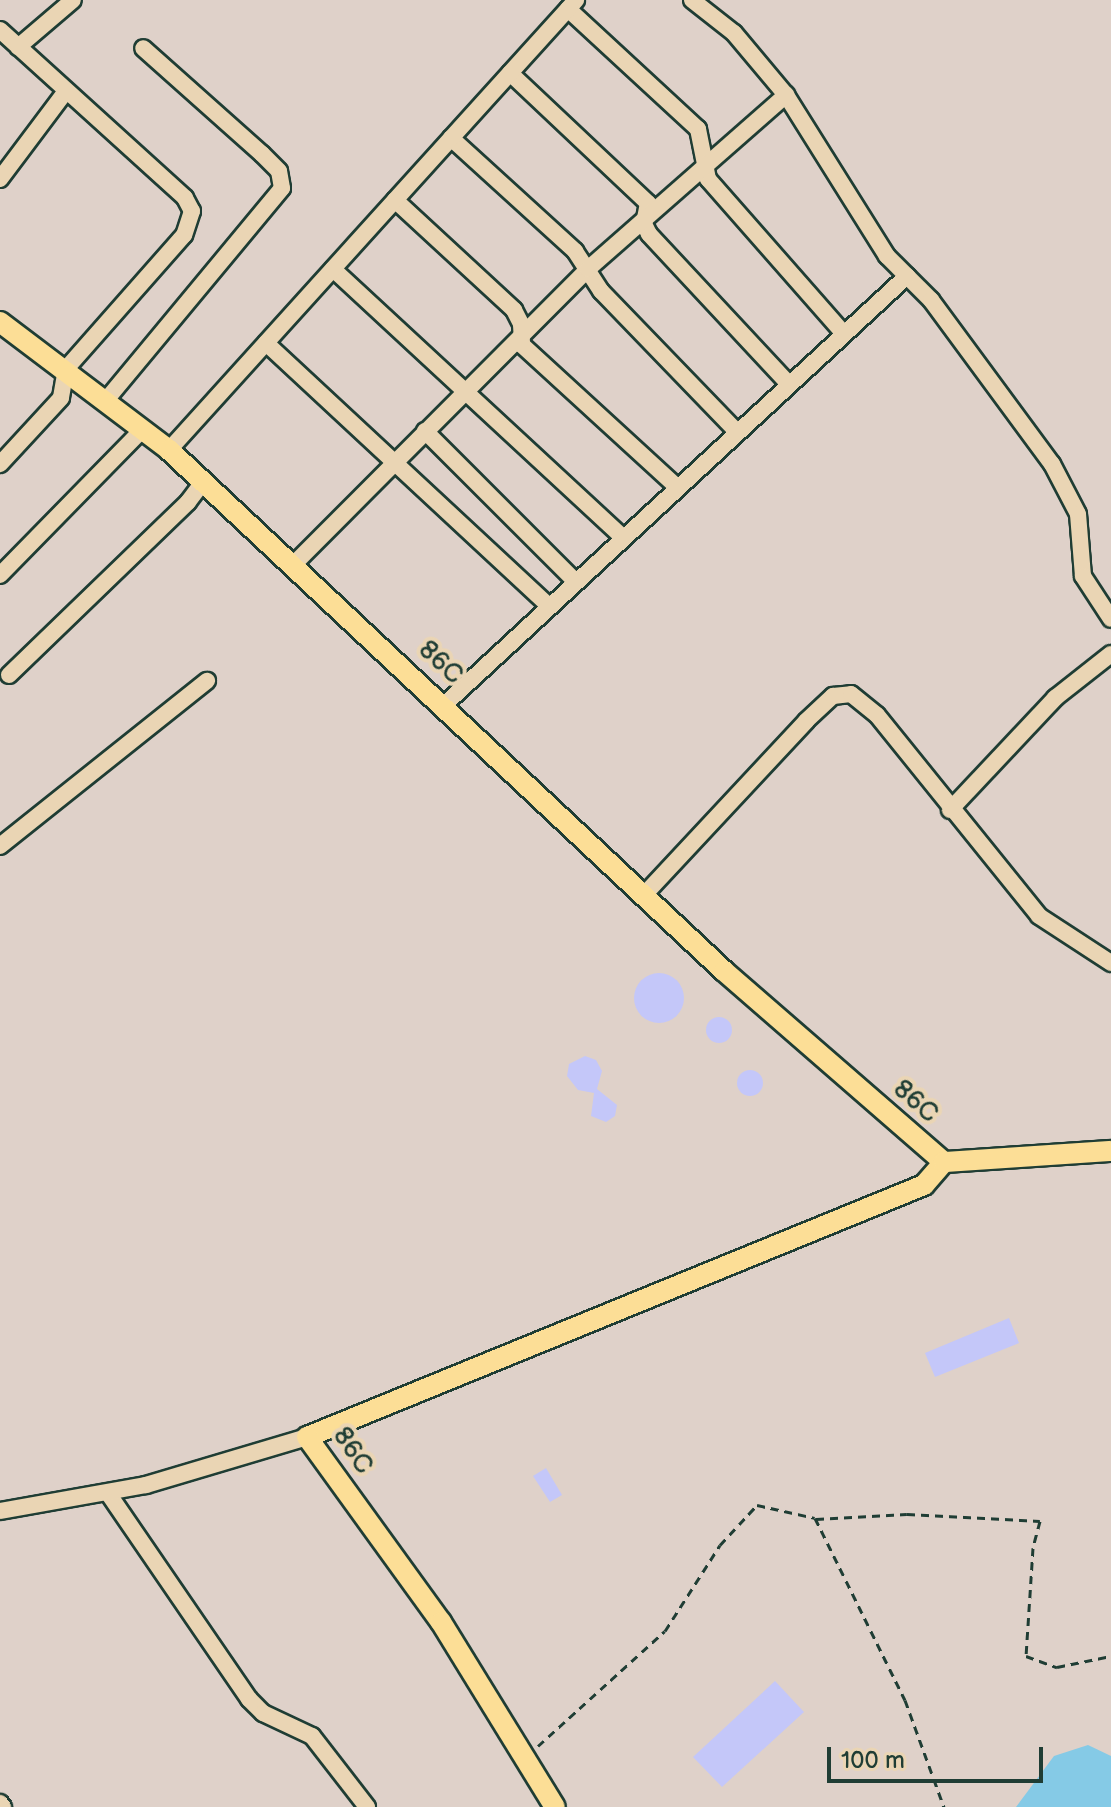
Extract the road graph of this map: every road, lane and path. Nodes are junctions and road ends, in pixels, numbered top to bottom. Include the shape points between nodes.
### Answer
1 (73, 0) edge
2 (692, 0) edge
3 (572, 4) edge
4 (0, 30) edge
5 (18, 47) junction
6 (143, 48) dead end
7 (510, 73) junction
8 (66, 91) junction
9 (786, 95) junction
10 (451, 138) junction
11 (704, 168) junction
12 (0, 179) edge
13 (395, 200) junction
14 (645, 220) junction
15 (333, 269) junction
16 (588, 269) junction
17 (907, 276) junction
18 (3, 332) edge
19 (844, 334) junction
20 (520, 335) junction
21 (266, 343) junction
22 (66, 369) junction
23 (789, 384) junction
24 (466, 391) junction
25 (107, 399) junction
26 (143, 429) junction
27 (425, 431) junction
28 (737, 432) junction
29 (169, 450) junction
30 (0, 464) edge
31 (391, 465) junction
32 (204, 481) junction
33 (676, 486) junction
34 (622, 537) junction
35 (294, 564) junction
36 (0, 575) edge
37 (575, 581) junction
38 (549, 606) junction
39 (1111, 619) edge
40 (1111, 654) edge
41 (9, 675) dead end
42 (207, 681) dead end
43 (445, 704) junction
44 (950, 810) junction
45 (0, 846) edge
46 (644, 895) junction
47 (1111, 963) edge
48 (1111, 1151) edge
49 (944, 1162) junction
50 (307, 1437) junction
51 (108, 1493) junction
52 (0, 1511) edge
53 (815, 1518) junction
54 (1111, 1656) edge
55 (525, 1758) junction
56 (367, 1807) edge
57 (555, 1807) edge
58 (944, 1807) edge

1 - 5 street
2 - 9 street via 734,33
3 - 7 street
3 - 11 street via 698,129
4 - 5 street
5 - 8 street
6 - 25 street via 273,164 282,188
7 - 10 street
7 - 14 street via 648,203
8 - 12 street
8 - 22 street via 185,198 192,211 184,235
9 - 11 street
9 - 17 street via 887,256
10 - 13 street
10 - 16 street via 575,251
11 - 14 street
11 - 19 street via 708,179
13 - 15 street
13 - 20 street via 514,310
14 - 16 street
14 - 23 street via 649,234
15 - 21 street
15 - 24 street
16 - 20 street
16 - 28 street via 601,291
17 - 19 street
17 - 39 street via 931,300 1068,487 1080,527 1083,576
18 - 22 main road, 86C
19 - 23 street
20 - 24 street
20 - 33 street via 529,352
21 - 29 street
21 - 31 street
22 - 25 main road, 86C
22 - 30 street via 61,398
23 - 28 street
24 - 27 street
24 - 34 street
25 - 26 main road, 86C
26 - 29 main road, 86C
26 - 36 street
27 - 31 street
27 - 37 street
28 - 33 street
29 - 32 main road, 86C
31 - 35 street
31 - 38 street
32 - 35 main road, 86C
32 - 41 street
33 - 34 street
34 - 37 street
35 - 43 main road, 86C
37 - 38 street
38 - 43 street
40 - 44 street via 1055,698
42 - 45 street
43 - 46 main road, 86C
44 - 46 street via 865,700 842,693 806,721
44 - 47 street via 1039,916
46 - 49 main road, 86C
48 - 49 main road
49 - 50 main road, 86C via 924,1185
50 - 51 street
50 - 55 main road, 86C via 441,1622
51 - 52 street
51 - 56 street via 249,1699 263,1713 312,1736
53 - 54 path via 907,1514 1040,1521 1033,1548 1026,1656 1057,1667
53 - 55 path via 757,1505 720,1545 665,1631
53 - 58 path via 905,1700
55 - 57 main road, 86C

